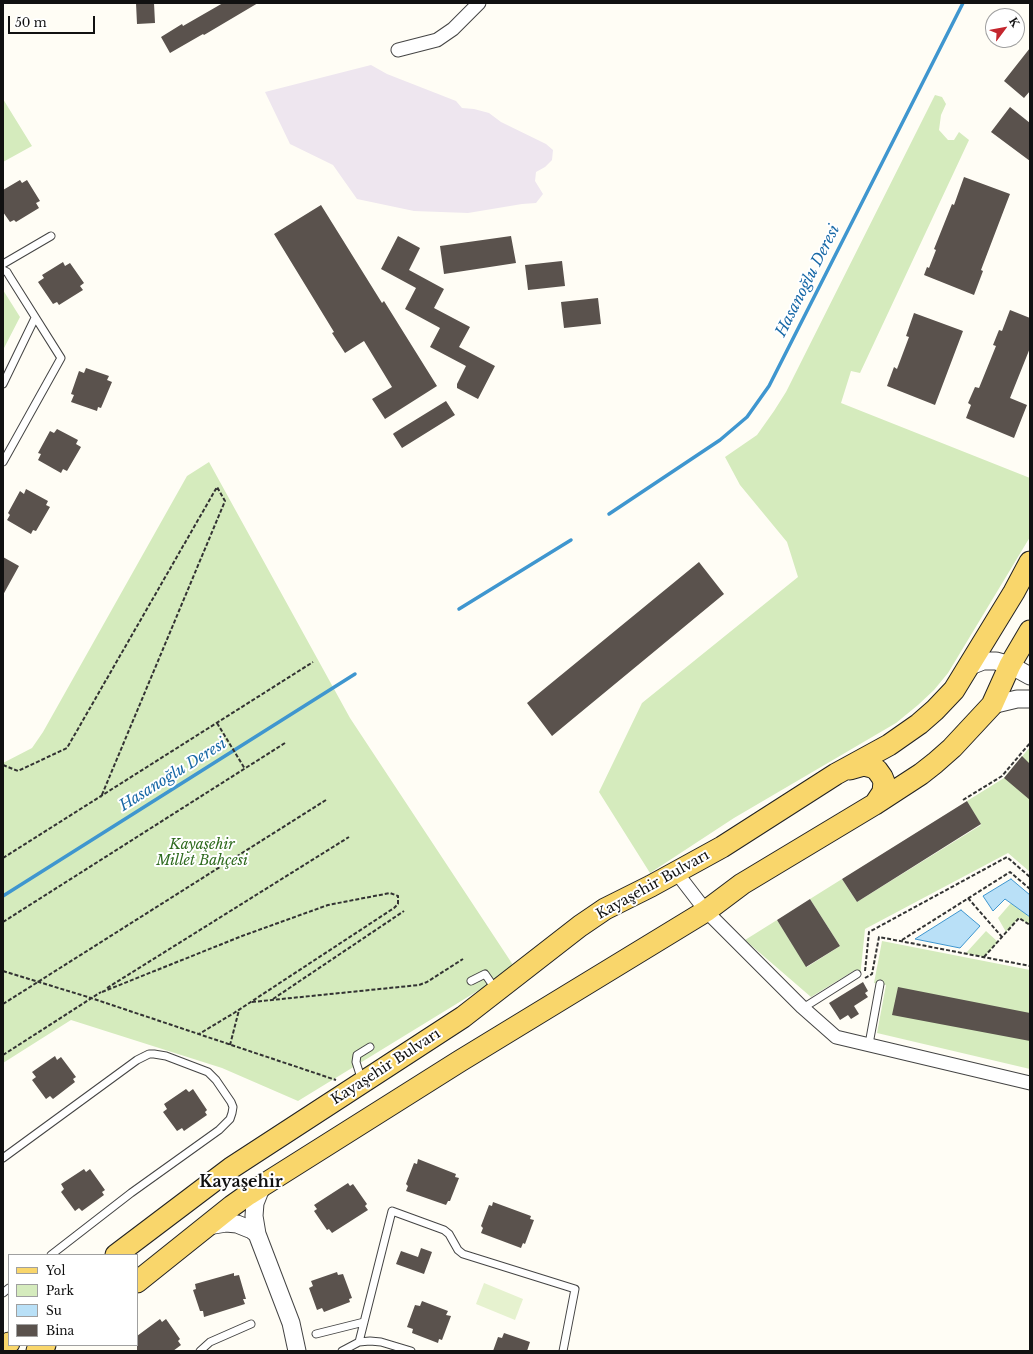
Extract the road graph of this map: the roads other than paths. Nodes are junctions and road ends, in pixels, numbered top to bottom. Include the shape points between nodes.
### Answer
1 (479, 3) edge
2 (398, 50) dead end
3 (51, 236) dead end
4 (3, 264) edge
5 (3, 270) edge
6 (35, 318) junction
7 (3, 384) edge
8 (3, 462) edge
9 (1030, 562) edge
10 (1030, 631) edge
11 (1010, 665) junction
12 (968, 667) junction
13 (1030, 676) edge
14 (1030, 699) edge
15 (992, 705) junction
16 (836, 774) junction
17 (875, 804) junction
18 (676, 872) junction
19 (706, 911) junction
20 (858, 974) dead end
21 (471, 981) dead end
22 (880, 984) dead end
23 (497, 991) junction
24 (803, 1008) junction
25 (869, 1044) junction
26 (370, 1047) dead end
27 (1030, 1082) edge
28 (359, 1085) junction
29 (255, 1152) junction
30 (3, 1158) edge
31 (268, 1182) junction
32 (208, 1226) junction
33 (257, 1234) junction
34 (52, 1254) edge
35 (117, 1254) edge
36 (138, 1281) edge
37 (364, 1322) junction
38 (251, 1324) dead end
39 (316, 1334) dead end
40 (359, 1342) junction
41 (200, 1351) edge
42 (297, 1351) edge
43 (342, 1351) edge
44 (411, 1351) edge
45 (563, 1351) edge

1 - 2 street via 453,29 437,40
3 - 4 lane
5 - 6 lane via 7,272
6 - 7 lane
6 - 8 lane via 61,358
9 - 12 main road, Kayaşehir Bulvarı
10 - 11 main road
11 - 12 street via 983,660
11 - 13 street
11 - 15 main road
12 - 16 main road, Kayaşehir Bulvarı via 954,690 919,724 889,745
14 - 15 street via 1017,699
15 - 17 main road via 935,763
16 - 17 main road via 864,765 872,766 884,782 883,792
16 - 18 main road, Kayaşehir Bulvarı via 722,847
17 - 19 main road via 742,884
18 - 19 street
18 - 23 main road, Kayaşehir Bulvarı via 605,909
19 - 24 street
19 - 31 main road
20 - 24 lane
21 - 23 lane via 485,974
22 - 25 lane
23 - 28 main road, Kayaşehir Bulvarı via 463,1017
24 - 25 street via 836,1037
25 - 27 street
26 - 28 lane via 357,1056
28 - 29 main road, Kayaşehir Bulvarı
29 - 31 main road
29 - 35 main road, Kayaşehir Bulvarı
30 - 34 lane via 136,1060 149,1054 166,1056 208,1072 231,1102 232,1113 226,1124
31 - 32 main road
31 - 33 street via 255,1203
32 - 33 street via 237,1224
32 - 36 main road
33 - 42 street via 291,1323
37 - 39 lane
37 - 40 lane
37 - 45 lane via 392,1211 444,1230 463,1254 575,1289
38 - 41 lane via 210,1342
40 - 43 lane
40 - 44 lane via 381,1342

